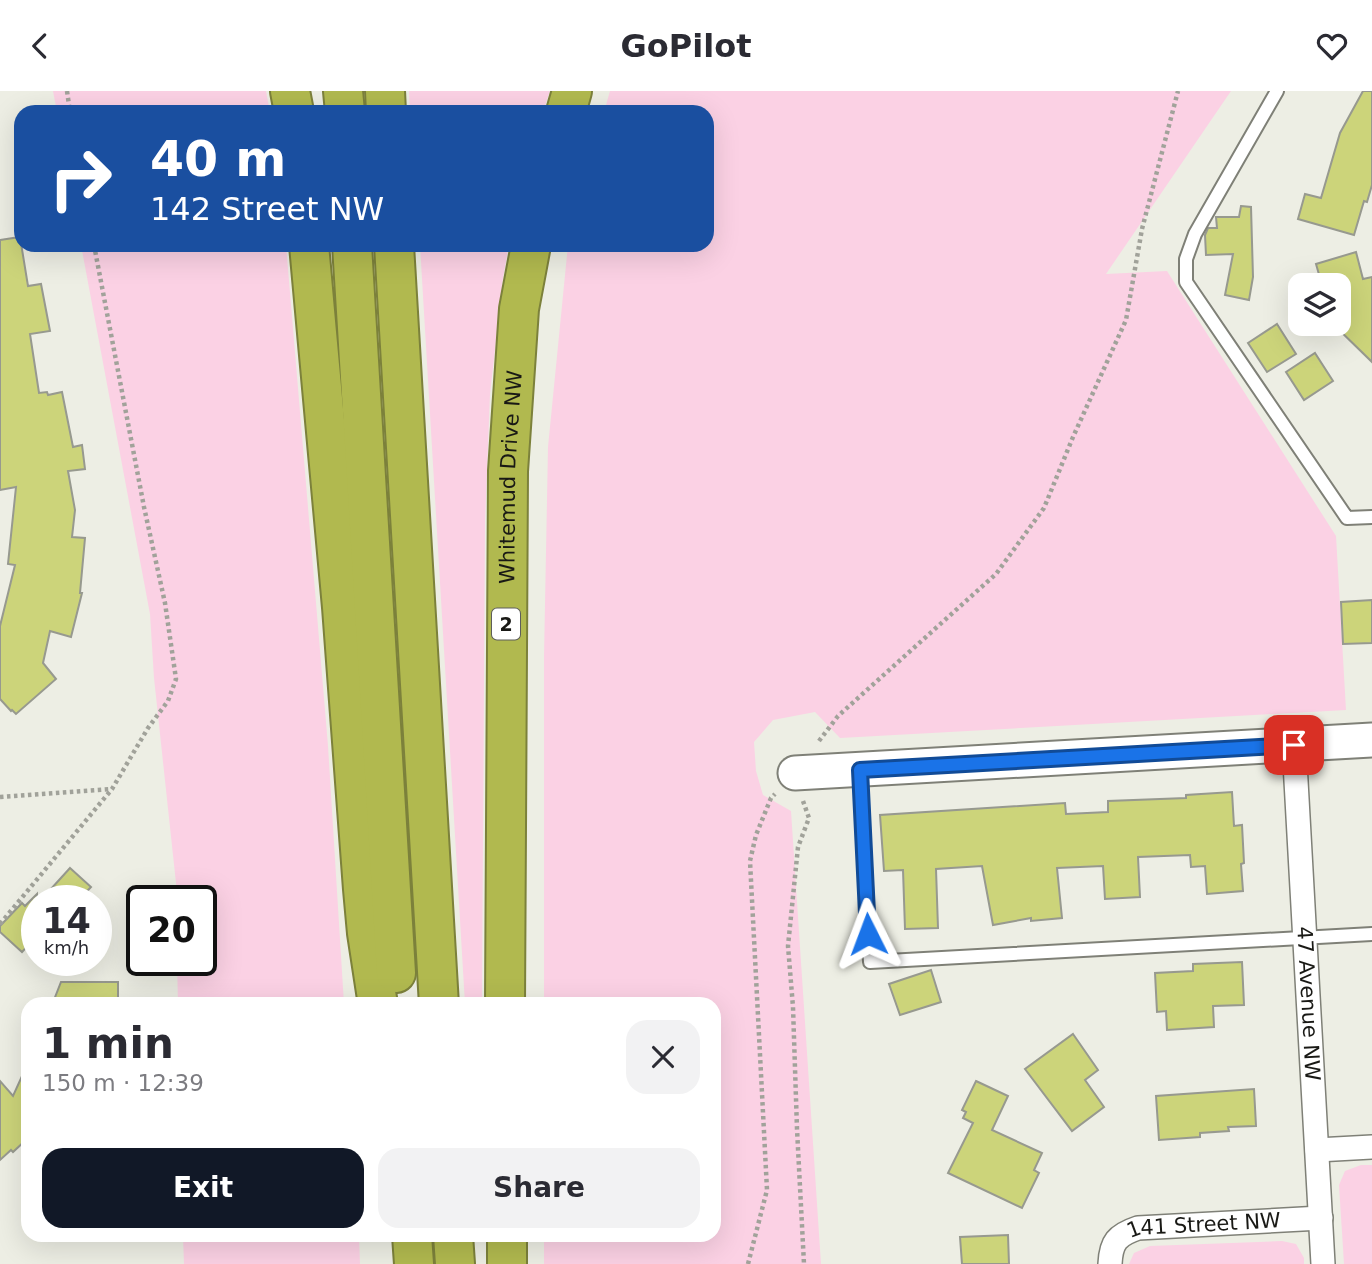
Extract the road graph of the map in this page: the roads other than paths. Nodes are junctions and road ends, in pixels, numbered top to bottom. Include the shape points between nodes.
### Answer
1 (1277, 91) edge
2 (310, 252) edge
3 (352, 252) edge
4 (394, 252) edge
5 (530, 252) edge
6 (1372, 517) edge
7 (1372, 740) edge
8 (1294, 745) junction
9 (860, 770) junction
10 (795, 773) road end
11 (1372, 934) edge
12 (1304, 939) junction
13 (377, 997) edge
14 (398, 997) edge
15 (439, 997) edge
16 (505, 997) edge
17 (1372, 1147) edge
18 (1317, 1150) junction
19 (1321, 1218) junction
20 (412, 1242) edge
21 (453, 1242) edge
22 (507, 1242) edge
23 (414, 1264) edge
24 (455, 1264) edge
25 (507, 1264) edge
26 (1110, 1264) edge
27 (1323, 1264) edge

1 - 6 lane via 1195,235 1186,259 1186,282 1348,518
2 - 13 highway via 363,889
3 - 14 highway
4 - 15 highway
5 - 16 highway, Whitemud Drive NW / 2 via 519,309 508,471
7 - 8 street
8 - 9 street
8 - 12 street, 47 Avenue NW
9 - 10 street
9 - 12 lane via 870,962
11 - 12 lane
12 - 18 street, 47 Avenue NW
17 - 18 street
18 - 19 street, 47 Avenue NW
19 - 26 street, 141 Street NW via 1138,1229 1116,1241
19 - 27 street, 47 Avenue NW
20 - 23 highway
21 - 24 highway
22 - 25 highway

